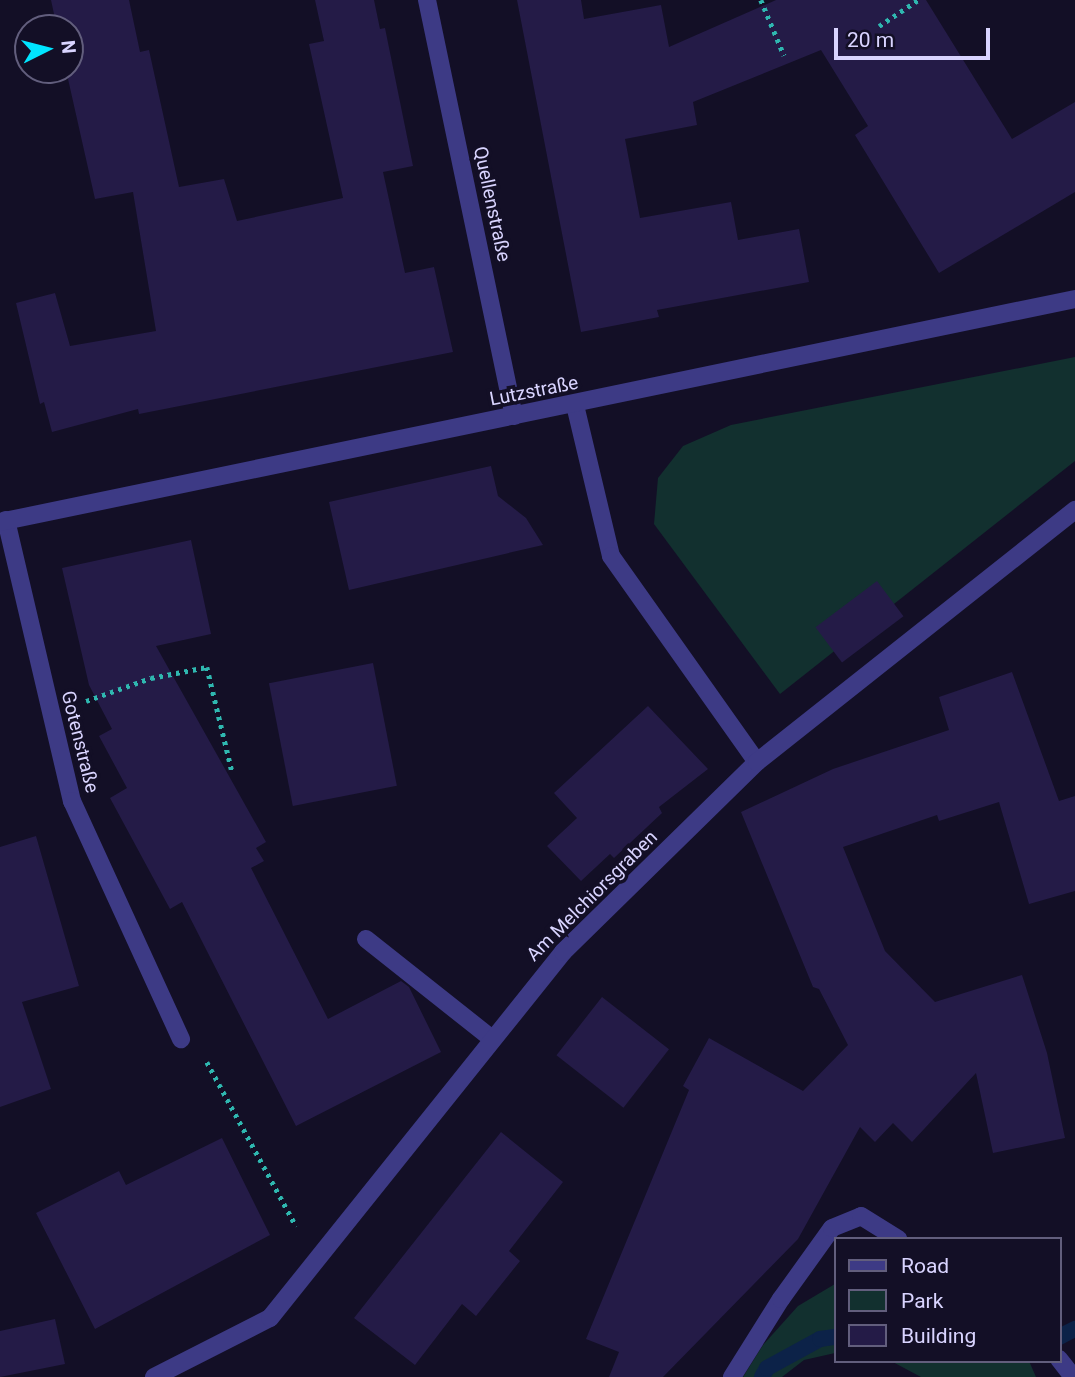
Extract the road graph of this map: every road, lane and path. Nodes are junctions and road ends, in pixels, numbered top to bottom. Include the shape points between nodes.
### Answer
1 (428, 0) edge
2 (761, 0) edge
3 (918, 0) edge
4 (879, 26) dead end
5 (784, 55) dead end
6 (1075, 299) edge
7 (575, 405) junction
8 (514, 416) junction
9 (1075, 510) edge
10 (3, 521) edge
11 (80, 689) dead end
12 (757, 762) junction
13 (232, 771) dead end
14 (366, 939) dead end
15 (491, 1038) junction
16 (181, 1039) joint
17 (895, 1237) edge
18 (314, 1261) junction
19 (1061, 1362) edge
20 (154, 1377) edge
21 (732, 1377) edge
22 (1073, 1377) edge

1 - 8 street, Quellenstraße
2 - 5 path
3 - 4 path
6 - 7 street, Lutzstraße
7 - 8 street, Lutzstraße
7 - 12 street via 611,556
8 - 10 street, Lutzstraße
9 - 12 street, Am Melchiorsgraben
10 - 16 street, Gotenstraße via 72,801
11 - 13 path via 83,702 151,678 208,667
12 - 15 street, Am Melchiorsgraben via 563,952
14 - 15 street
15 - 18 street, Am Melchiorsgraben
16 - 18 path via 211,1065
17 - 21 street via 861,1216 832,1228
18 - 20 street, Am Melchiorsgraben via 270,1318
19 - 22 street

